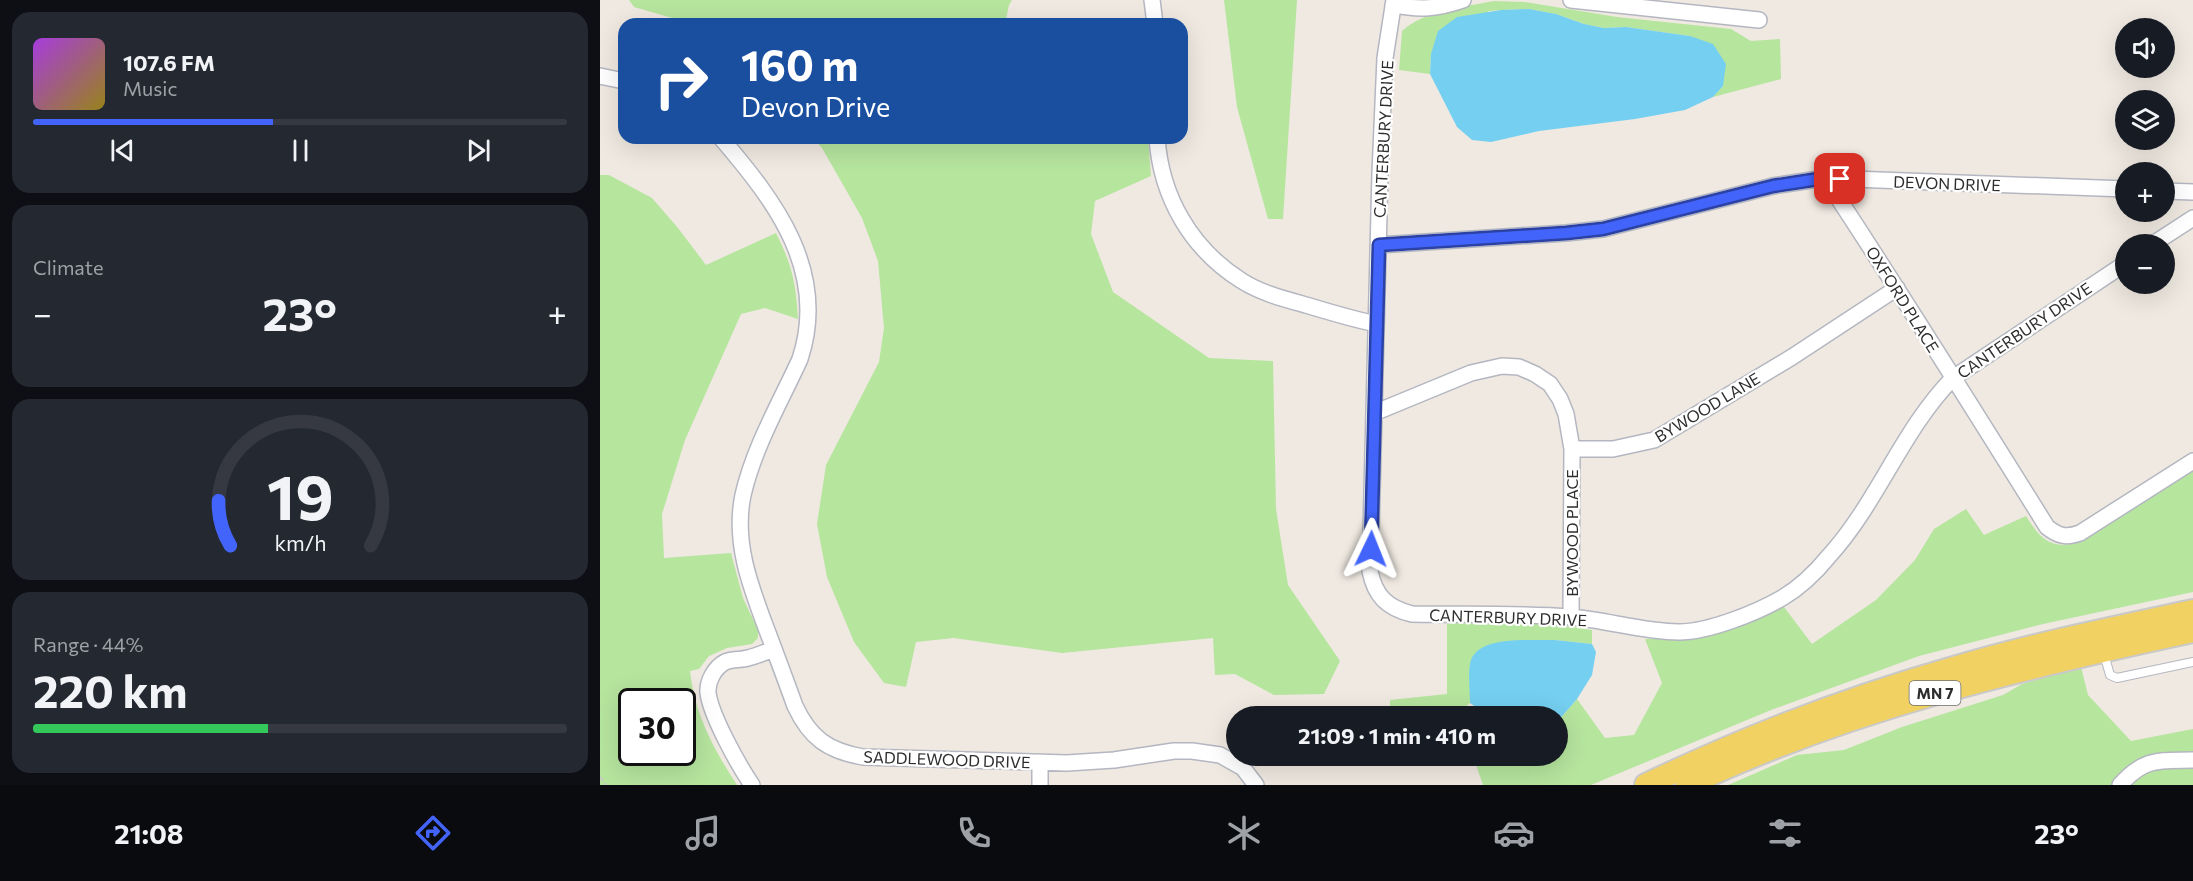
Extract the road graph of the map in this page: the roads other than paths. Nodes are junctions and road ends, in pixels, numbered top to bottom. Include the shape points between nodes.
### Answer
1 (1152, 0) edge
2 (1463, 0) edge
3 (1571, 0) edge
4 (1592, 2) edge
5 (1394, 3) edge
6 (1154, 18) edge
7 (1759, 20) dead end
8 (600, 76) edge
9 (618, 80) edge
10 (726, 144) edge
11 (1157, 144) edge
12 (1825, 178) junction
13 (2115, 189) edge
14 (2175, 191) edge
15 (2193, 192) edge
16 (2193, 218) edge
17 (2168, 234) edge
18 (1379, 245) junction
19 (2115, 270) edge
20 (1897, 288) junction
21 (1376, 324) junction
22 (1953, 378) junction
23 (1374, 413) junction
24 (1572, 449) junction
25 (2193, 461) edge
26 (2193, 611) edge
27 (1571, 617) junction
28 (2193, 631) edge
29 (774, 649) junction
30 (2103, 650) junction
31 (2193, 662) edge
32 (2193, 760) edge
33 (1040, 762) junction
34 (753, 785) edge
35 (1040, 785) edge
36 (1256, 785) edge
37 (1646, 785) edge
38 (1687, 785) edge
39 (2120, 785) edge

1 - 6 street
2 - 5 street via 1420,10
3 - 4 street
4 - 7 street
5 - 18 street, CANTERBURY DRIVE via 1385,58
8 - 9 street
10 - 29 street, SADDLEWOOD DRIVE via 777,210 793,242 808,295 805,343 753,462 740,516 746,572
11 - 21 street via 1166,188 1178,217 1218,264 1243,282 1271,294
12 - 13 street, DEVON DRIVE
12 - 18 street, DEVON DRIVE via 1773,186 1603,229
12 - 20 street, OXFORD PLACE
14 - 15 street
16 - 17 street
18 - 21 street, CANTERBURY DRIVE
19 - 22 street, CANTERBURY DRIVE
20 - 22 street, OXFORD PLACE
20 - 24 street, BYWOOD LANE via 1654,440 1613,449
21 - 23 street, CANTERBURY DRIVE
22 - 25 street, OXFORD PLACE via 2047,527 2063,537 2080,533
22 - 27 street, CANTERBURY DRIVE via 1922,415 1850,530 1829,556 1782,598 1713,627 1696,630 1661,630
23 - 24 street via 1484,369 1518,367 1550,384 1560,399
23 - 27 street, CANTERBURY DRIVE via 1370,571 1378,596 1398,611 1412,614
24 - 27 street, BYWOOD PLACE
26 - 37 main road, MN 7 via 2069,638 1915,680 1789,723
28 - 30 main road, MN 7
29 - 33 street, SADDLEWOOD DRIVE via 803,722 821,741 845,754
29 - 34 street via 726,662 710,679 708,691 728,743
30 - 31 lane via 2110,675 2117,678
30 - 38 main road, MN 7 via 1962,684 1868,714
32 - 39 street via 2164,759 2148,764
33 - 35 street
33 - 36 street, SADDLEWOOD DRIVE via 1114,760 1192,751 1220,755 1243,768

